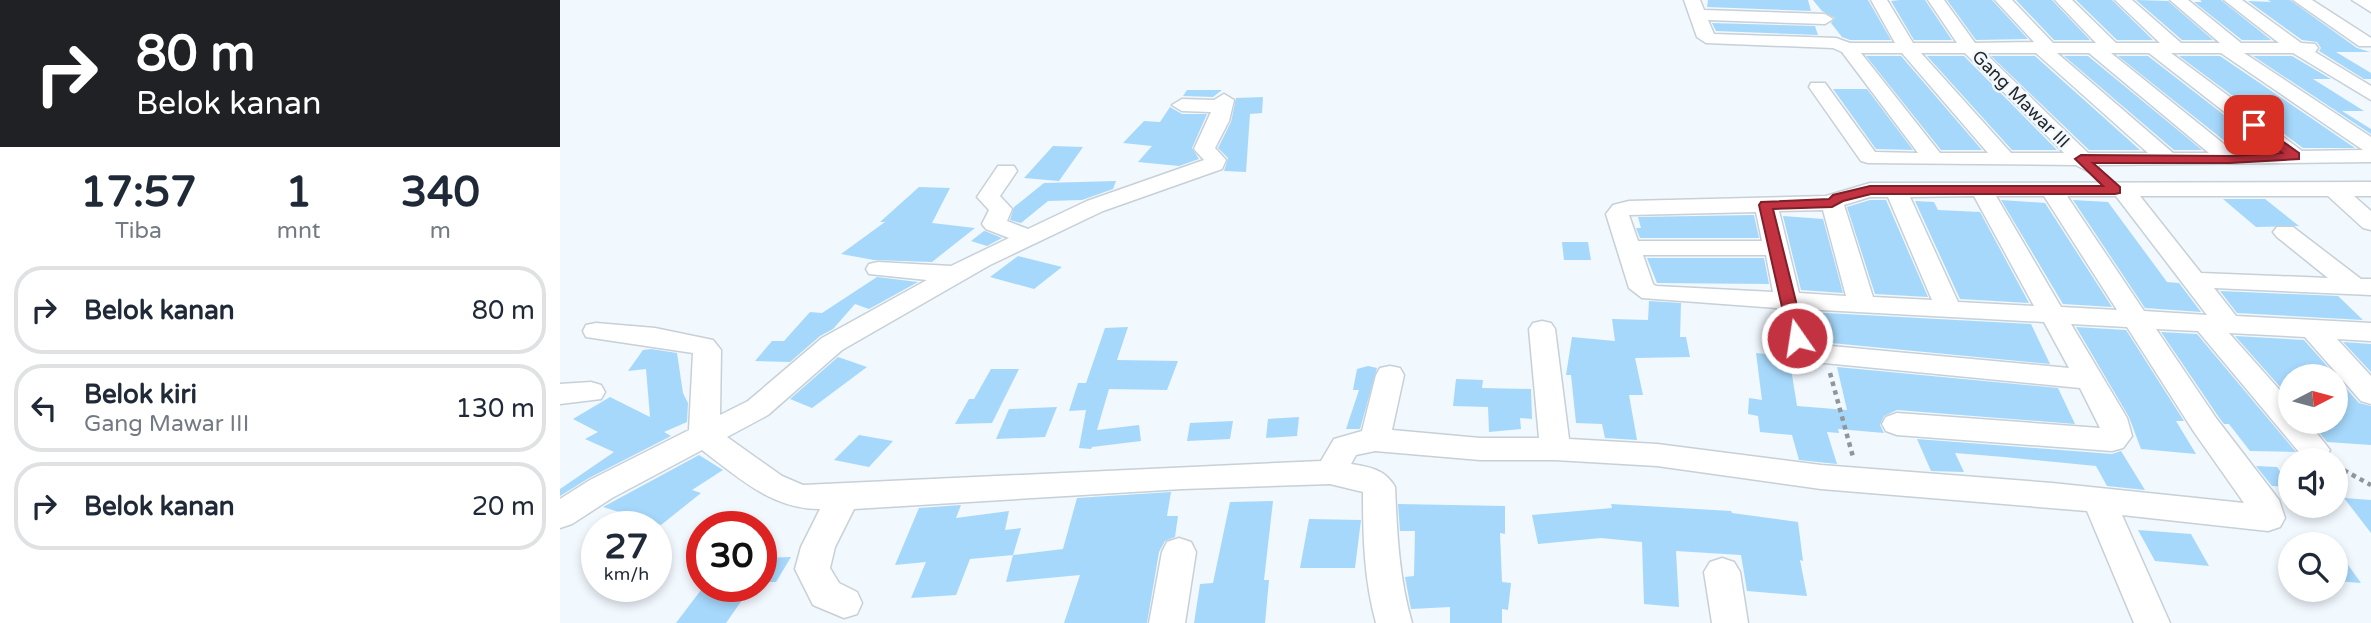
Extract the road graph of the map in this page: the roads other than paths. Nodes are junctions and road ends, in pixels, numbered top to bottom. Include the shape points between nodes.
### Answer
1 (1815, 0) edge
2 (1880, 0) edge
3 (1936, 0) edge
4 (2003, 0) edge
5 (2063, 0) edge
6 (2123, 0) edge
7 (2178, 0) edge
8 (2232, 0) edge
9 (2244, 0) edge
10 (2301, 0) edge
11 (2360, 0) edge
12 (2371, 6) edge
13 (1694, 7) edge
14 (1825, 19) junction
15 (1842, 46) junction
16 (2042, 46) junction
17 (1969, 47) junction
18 (2101, 47) junction
19 (2175, 47) junction
20 (2229, 47) junction
21 (1907, 48) junction
22 (2153, 48) junction
23 (2303, 48) junction
24 (2361, 54) edge
25 (2325, 58) junction
26 (2371, 85) edge
27 (1818, 87) dead end
28 (2371, 94) edge
29 (1182, 114) dead end
30 (2371, 146) edge
31 (2295, 156) junction
32 (2371, 156) edge
33 (2004, 158) junction
34 (1934, 159) junction
35 (2081, 159) junction
36 (2168, 159) junction
37 (2230, 159) junction
38 (1006, 171) dead end
39 (2332, 188) junction
40 (2371, 189) edge
41 (1896, 190) junction
42 (1981, 190) junction
43 (2119, 190) junction
44 (2052, 191) junction
45 (1832, 203) junction
46 (1766, 205) junction
47 (2371, 223) edge
48 (2285, 232) dead end
49 (1029, 237) junction
50 (1629, 248) junction
51 (1776, 248) junction
52 (878, 269) dead end
53 (956, 274) junction
54 (2193, 280) junction
55 (2362, 286) edge
56 (1788, 299) junction
57 (1862, 305) junction
58 (1950, 310) junction
59 (2051, 316) junction
60 (2137, 320) junction
61 (2218, 325) junction
62 (1542, 329) dead end
63 (2313, 330) junction
64 (596, 331) dead end
65 (2371, 332) edge
66 (1390, 375) dead end
67 (2089, 379) junction
68 (591, 392) dead end
69 (560, 394) edge
70 (2371, 394) edge
71 (1898, 424) dead end
72 (712, 433) junction
73 (1375, 440) junction
74 (2317, 448) edge
75 (1555, 449) junction
76 (1337, 462) junction
77 (843, 497) junction
78 (2099, 500) junction
79 (560, 515) edge
80 (1179, 552) dead end
81 (1722, 572) dead end
82 (844, 603) dead end
83 (1167, 623) edge
84 (1394, 623) edge
85 (1730, 623) edge
86 (2152, 623) edge

1 - 14 street
2 - 21 street
3 - 17 street, Gang Mawar III
4 - 16 street
5 - 18 street
6 - 19 street
7 - 20 street
8 - 23 street
9 - 23 street
10 - 24 street
11 - 12 street
13 - 14 street
13 - 15 street via 1710,39
14 - 15 street
15 - 21 street
15 - 34 street
16 - 17 street
16 - 18 street
16 - 36 street
17 - 21 street
17 - 35 street, Gang Mawar III
18 - 22 street
18 - 37 street
19 - 20 street
19 - 22 street
20 - 23 street
20 - 30 street
21 - 33 street
22 - 31 street
23 - 25 street
23 - 28 street
24 - 25 street
25 - 26 street
27 - 34 street via 1868,157
29 - 49 street via 1221,109 1204,149 1214,164 1095,206
31 - 32 street
31 - 37 street
33 - 34 street
33 - 35 street
35 - 36 street
35 - 43 street, Gang Mawar III
36 - 37 street
38 - 49 street via 988,197 1001,209 994,225
39 - 40 street
39 - 43 street
39 - 47 street
41 - 42 street
41 - 45 street via 1870,190
41 - 58 street
42 - 44 street
42 - 59 street
43 - 44 street
43 - 54 street, Gang Mawar III
44 - 60 street
45 - 46 street
45 - 57 street
46 - 50 street via 1625,208 1617,214
46 - 51 street
48 - 55 street
49 - 53 street
50 - 51 street
50 - 56 street via 1647,292
51 - 56 street
52 - 53 street
53 - 72 street via 832,344 758,408
54 - 55 street
54 - 61 street, Gang Mawar III
56 - 57 street
56 - 67 street via 1799,342 1814,353
57 - 58 street
58 - 59 street
59 - 60 street
59 - 67 street
60 - 61 street
60 - 78 street via 2267,509 2268,518
61 - 63 street
61 - 74 street, Gang Mawar III
62 - 75 street
63 - 65 street
63 - 70 street
64 - 72 street via 703,346 707,350
66 - 73 street
67 - 71 street via 2117,430 2112,440
68 - 69 street
72 - 77 street via 771,485 801,497
72 - 79 street
73 - 75 street via 1480,449
73 - 76 street via 1353,443
75 - 78 street via 1657,455 1821,477
76 - 77 street via 1182,477
76 - 84 street via 1379,487 1380,549
77 - 82 street via 812,569 826,594
78 - 86 street
80 - 83 street
81 - 85 street

